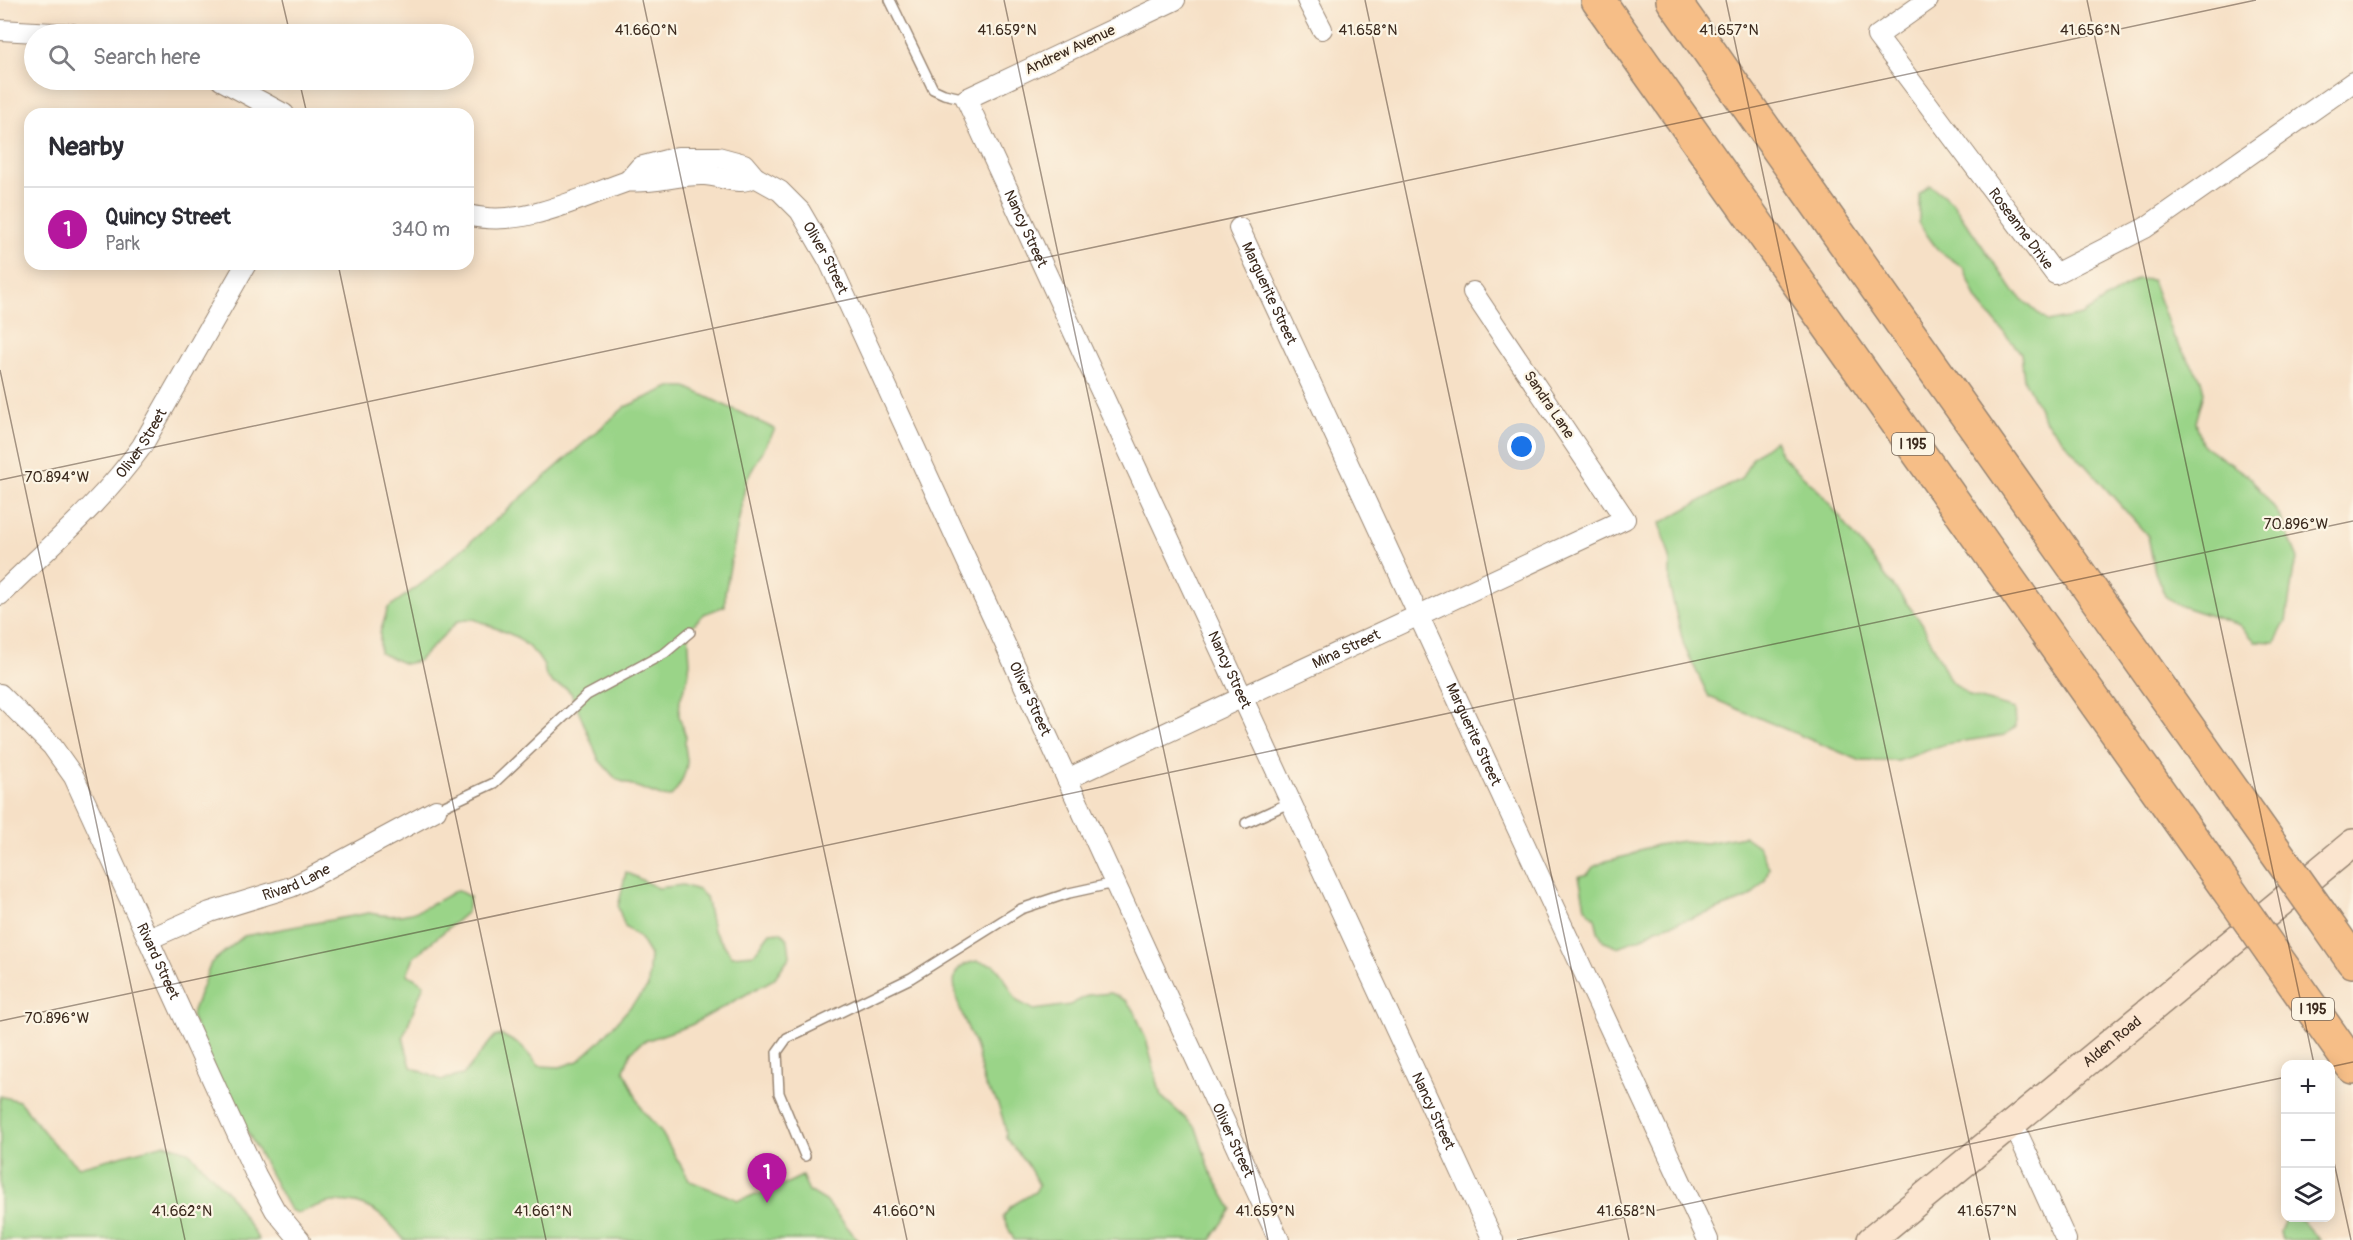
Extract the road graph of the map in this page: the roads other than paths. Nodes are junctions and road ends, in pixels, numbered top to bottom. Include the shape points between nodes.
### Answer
1 (890, 0) edge
2 (1175, 0) edge
3 (1307, 0) edge
4 (1598, 0) edge
5 (1673, 0) edge
6 (1691, 0) edge
7 (1928, 0) edge
8 (1322, 29) dead end
9 (0, 30) edge
10 (24, 31) edge
11 (2353, 82) edge
12 (240, 90) edge
13 (1741, 98) junction
14 (966, 99) junction
15 (273, 108) edge
16 (474, 216) edge
17 (1239, 228) dead end
18 (243, 270) edge
19 (1473, 292) dead end
20 (1625, 519) joint
21 (0, 595) edge
22 (1418, 615) junction
23 (690, 632) dead end
24 (0, 694) edge
25 (1242, 697) junction
26 (1067, 779) junction
27 (1291, 802) junction
28 (436, 810) joint
29 (1246, 823) dead end
30 (2353, 843) edge
31 (1116, 883) junction
32 (149, 939) junction
33 (2353, 961) edge
34 (2353, 1067) edge
35 (2013, 1123) junction
36 (805, 1156) dead end
37 (300, 1240) edge
38 (1279, 1240) edge
39 (1493, 1240) edge
40 (1708, 1240) edge
41 (1871, 1240) edge
42 (2066, 1240) edge

1 - 14 lane via 933,89
2 - 14 street, Andrew Avenue
3 - 8 street
4 - 34 highway, I 195, bridge
5 - 13 highway
6 - 13 highway
7 - 11 street, Roseanne Drive via 1877,36 2055,274 2145,228
9 - 10 street
12 - 15 street
13 - 33 highway, bridge
14 - 25 street, Nancy Street
16 - 26 street, Oliver Street via 503,218 534,213 628,181 640,167 691,156 718,157 744,164 755,177 790,200 816,235
17 - 22 street, Marguerite Street
18 - 21 street, Oliver Street via 131,461
19 - 20 street, Sandra Lane
20 - 22 street, Mina Street
22 - 25 street, Mina Street
22 - 40 street, Marguerite Street
23 - 28 lane via 665,653 587,695 494,783
24 - 32 street, Rivard Street via 52,746 74,777
25 - 26 street, Mina Street
25 - 27 street, Nancy Street
26 - 31 street, Oliver Street
27 - 29 lane
27 - 39 street, Nancy Street
28 - 32 street, Rivard Lane via 291,887 210,912
30 - 35 main road, Alden Road
31 - 36 lane via 1021,909 911,978 787,1038 777,1052 779,1094
31 - 38 street, Oliver Street
32 - 37 street, Rivard Street via 266,1195
35 - 41 main road, Alden Road
35 - 42 street

